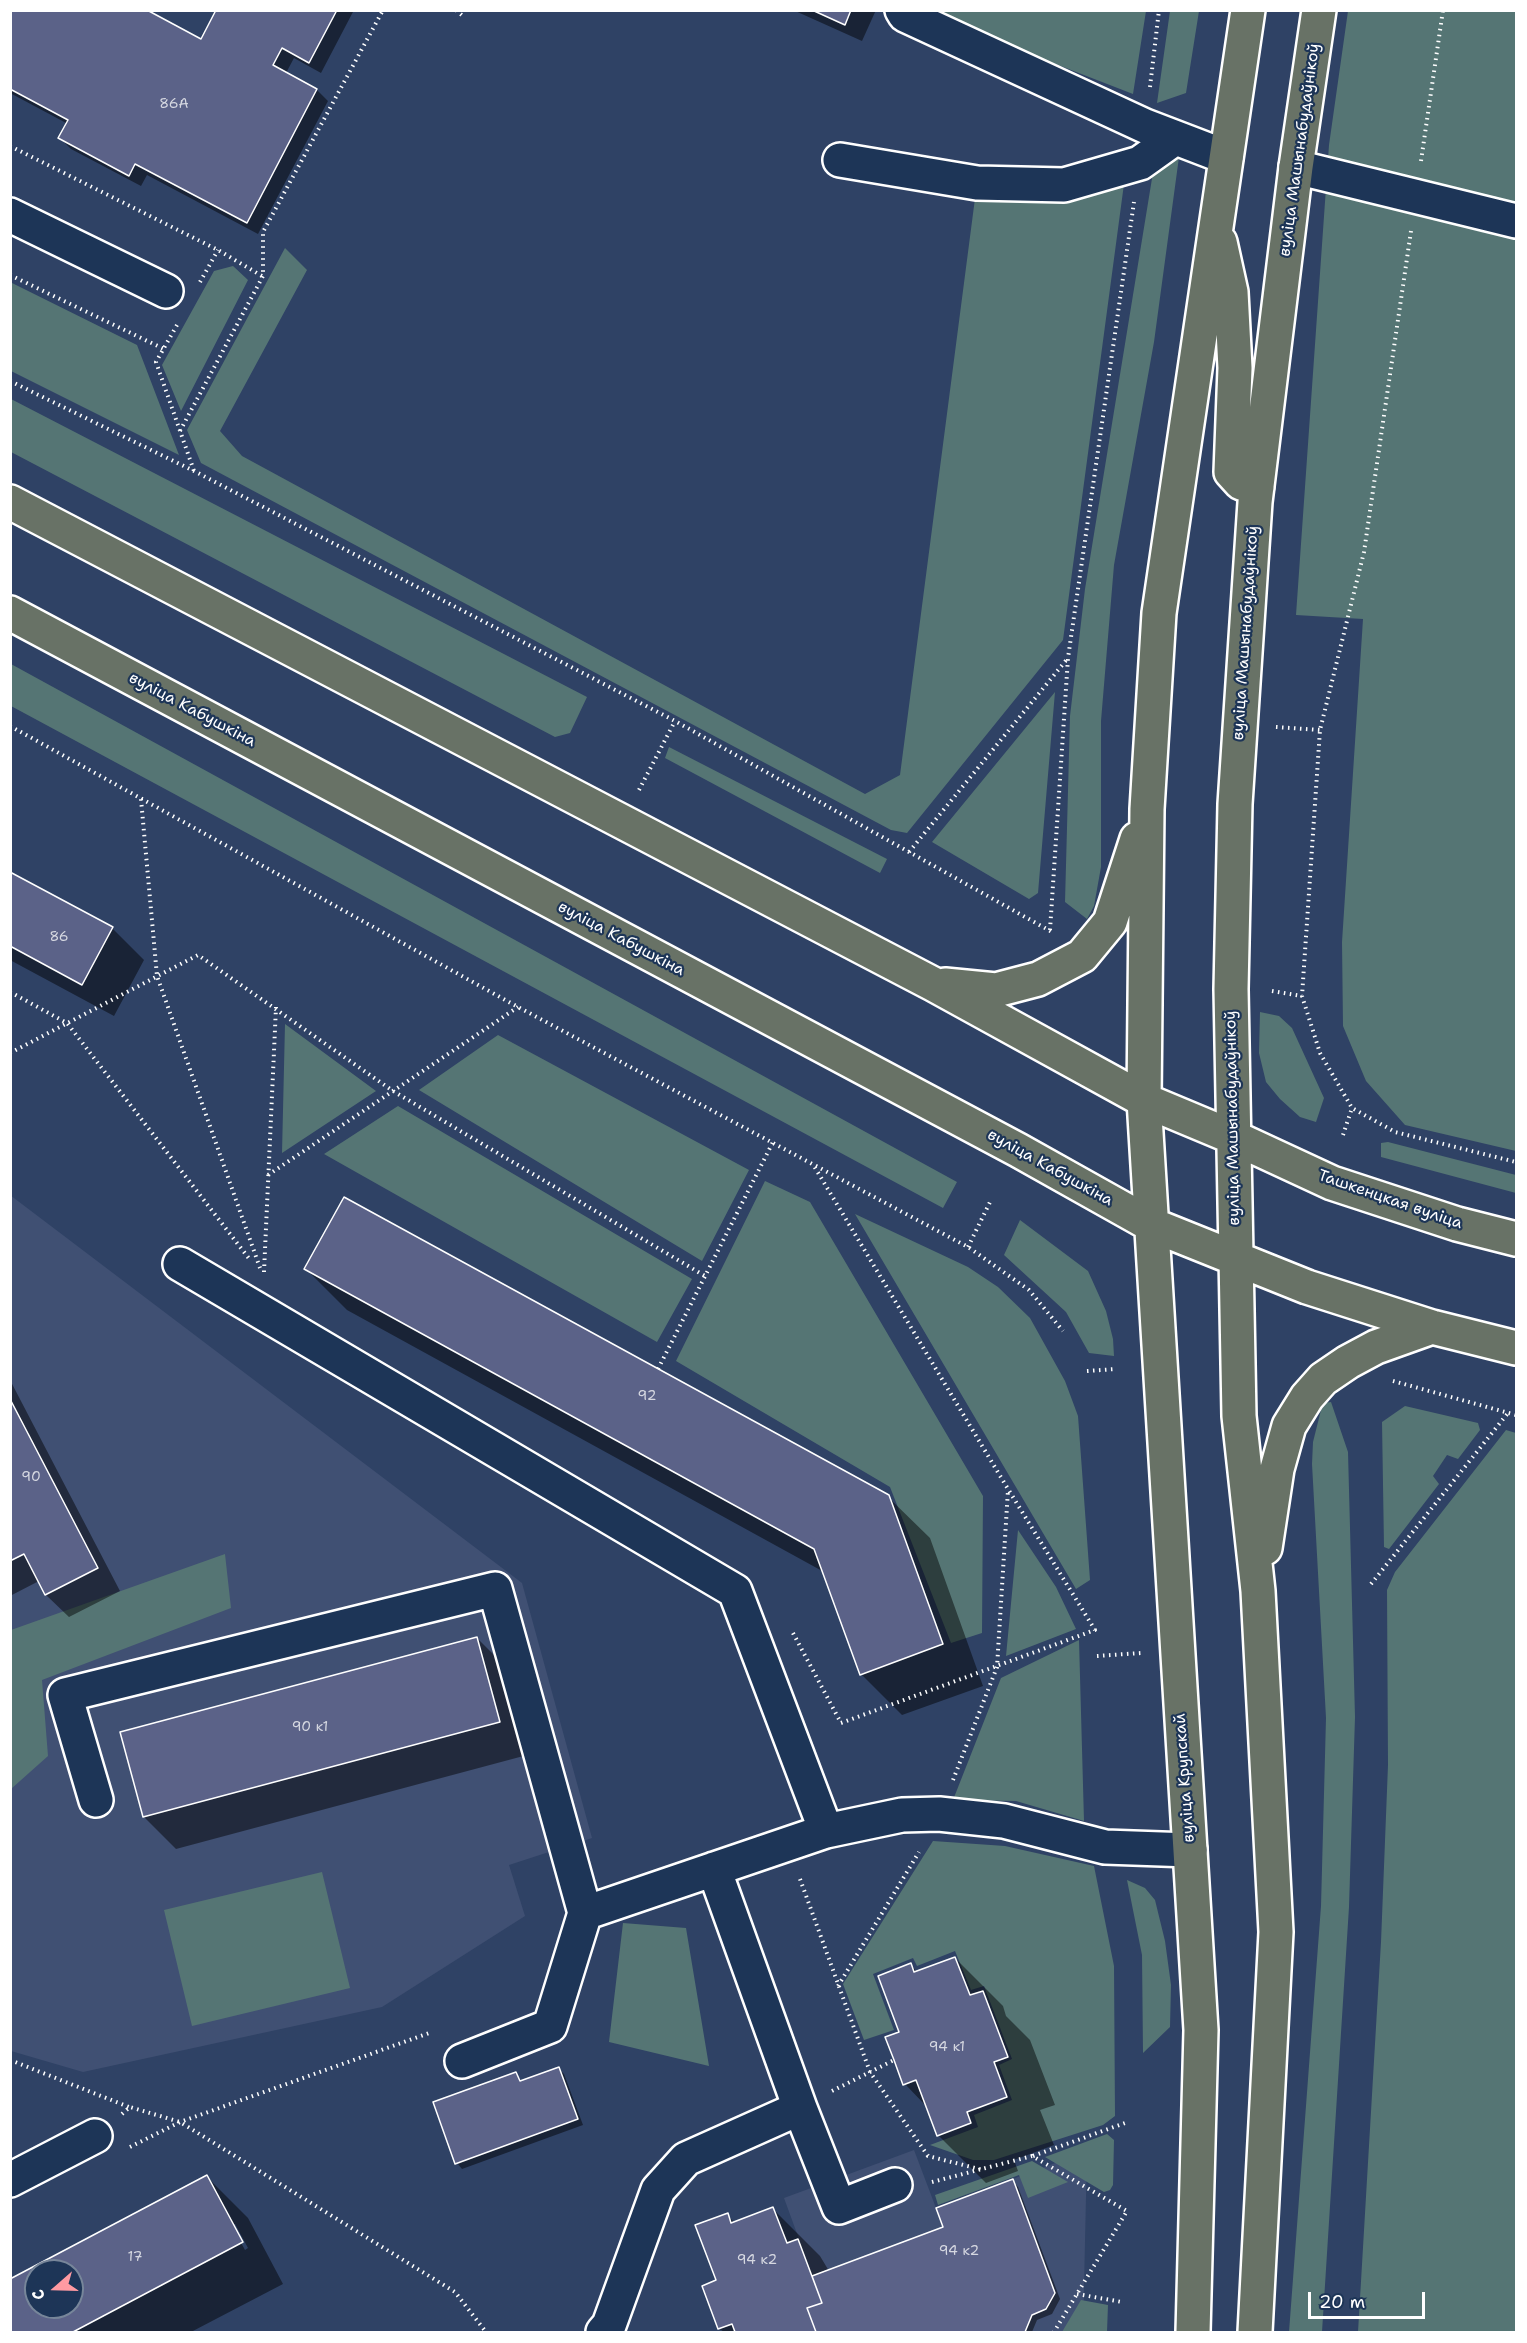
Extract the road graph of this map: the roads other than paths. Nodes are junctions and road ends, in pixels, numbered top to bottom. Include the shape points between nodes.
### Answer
1 (902, 10) edge
2 (1248, 10) edge
3 (1319, 10) edge
4 (1175, 138) junction
5 (1226, 157) junction
6 (840, 160) dead end
7 (1296, 167) junction
8 (10, 215) edge
9 (1516, 221) edge
10 (1216, 223) junction
11 (181, 300) road end
12 (1257, 487) junction
13 (10, 502) edge
14 (10, 613) edge
15 (1147, 809) junction
16 (933, 984) junction
17 (1144, 1100) junction
18 (1235, 1138) junction
19 (1150, 1224) junction
20 (1516, 1239) edge
21 (1235, 1259) junction
22 (180, 1264) dead end
23 (1432, 1327) junction
24 (1516, 1348) edge
25 (1258, 1591) junction
26 (96, 1800) dead end
27 (826, 1831) junction
28 (1190, 1850) junction
29 (714, 1869) junction
30 (585, 1913) junction
31 (462, 2061) dead end
32 (800, 2108) junction
33 (94, 2136) road end
34 (10, 2180) edge
35 (909, 2182) road end
36 (603, 2332) edge
37 (1193, 2332) edge
38 (1255, 2332) edge

1 - 4 lane via 905,15
2 - 5 main road
3 - 7 main road, вуліца Машынабудаўнікоў
4 - 5 lane
4 - 6 lane via 1140,163 1064,185 977,183
5 - 10 main road
7 - 9 lane
7 - 12 main road, вуліца Машынабудаўнікоў
8 - 11 lane
10 - 12 main road via 1231,292 1235,368 1231,472 1241,483
10 - 15 main road via 1160,613
12 - 18 main road, вуліца Машынабудаўнікоў via 1235,804 1231,988
13 - 16 main road
14 - 19 main road, вуліца Кабушкіна via 1008,1144
15 - 16 main road via 1110,922 1082,956 1038,979 996,990
15 - 17 main road
16 - 17 main road
17 - 18 main road
17 - 19 main road
18 - 20 main road, Ташкенцкая вуліца via 1332,1183
18 - 21 main road, вуліца Машынабудаўнікоў
19 - 21 main road, вуліца Кабушкіна
19 - 28 main road, вуліца Крупскай
21 - 23 main road
21 - 25 main road via 1239,1416
22 - 27 lane via 735,1591
23 - 24 main road
23 - 25 main road via 1376,1347 1348,1362 1307,1396 1289,1426 1277,1469
25 - 38 main road via 1276,1932
26 - 30 lane via 65,1695 495,1589
27 - 28 lane via 902,1815 939,1814 1004,1821 1106,1847
27 - 29 lane
28 - 37 main road, вуліца Крупскай via 1201,2031
29 - 30 lane
29 - 32 lane
30 - 31 lane via 550,2026
32 - 35 lane via 839,2207
32 - 36 lane via 686,2159 658,2190 609,2325
33 - 34 lane

